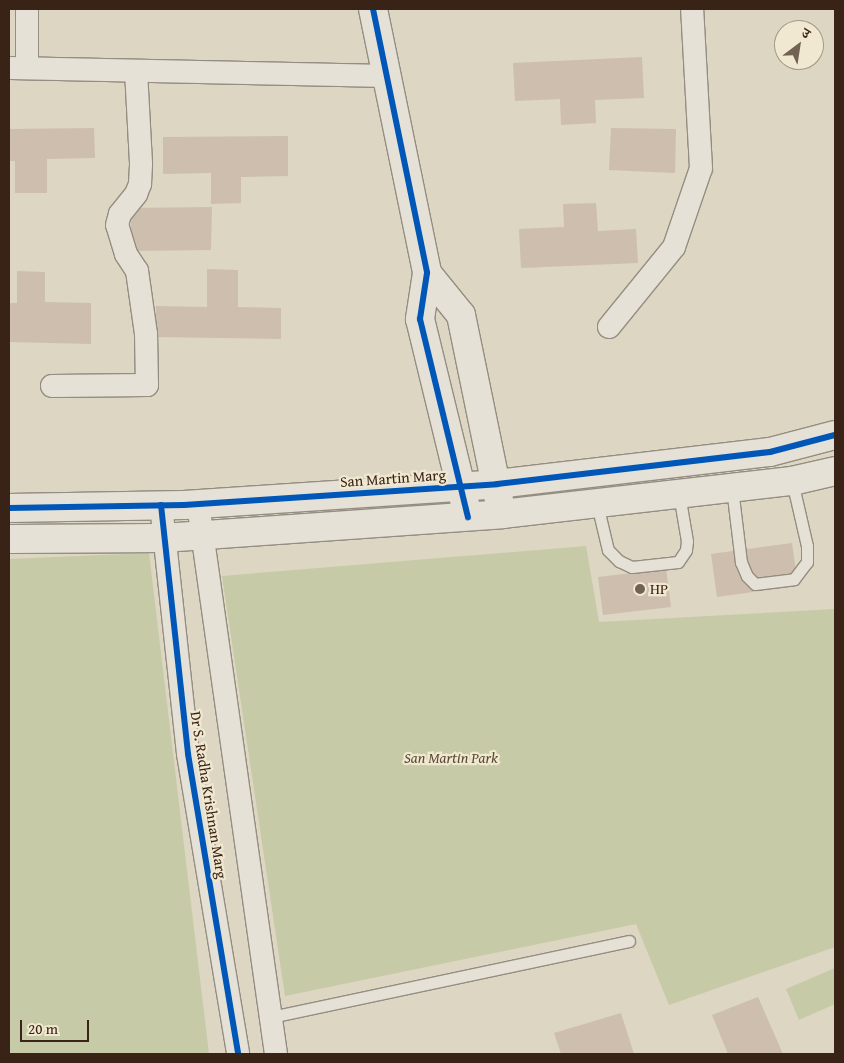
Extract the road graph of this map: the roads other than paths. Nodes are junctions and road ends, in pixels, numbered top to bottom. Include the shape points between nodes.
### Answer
1 (27, 9) edge
2 (374, 9) edge
3 (692, 9) edge
4 (18, 68) edge
5 (136, 71) junction
6 (388, 76) junction
7 (427, 273) junction
8 (609, 327) dead end
9 (52, 386) dead end
10 (835, 435) edge
11 (835, 472) edge
12 (792, 481) junction
13 (497, 484) junction
14 (461, 486) junction
15 (732, 488) junction
16 (679, 494) junction
17 (198, 504) junction
18 (597, 504) junction
19 (161, 506) junction
20 (9, 508) edge
21 (502, 514) junction
22 (468, 517) junction
23 (202, 536) junction
24 (163, 538) junction
25 (9, 539) edge
26 (629, 942) dead end
27 (271, 1018) junction
28 (238, 1054) edge
29 (276, 1054) edge

1 - 4 street
2 - 6 street
3 - 8 street via 701,168 674,247
4 - 5 street
5 - 6 street
5 - 9 street via 140,184 120,214 117,225 126,254 137,271 146,334 147,385
6 - 7 street
7 - 13 street via 461,315
7 - 14 street via 420,319
10 - 13 street, San Martin Marg via 770,452
11 - 12 street
12 - 15 street
12 - 15 lane via 807,546 807,562 794,579 756,584 747,576 740,562
13 - 14 street, San Martin Marg
13 - 21 street
14 - 17 street, San Martin Marg
14 - 22 street
15 - 16 street
16 - 18 street
16 - 18 lane via 686,550 678,562 632,567 619,562 608,550
17 - 19 street, San Martin Marg
17 - 23 street, Dr S. Radha Krishnan Marg
18 - 21 street
19 - 20 street, San Martin Marg
19 - 24 street, Dr S. Radha Krishnan Marg
21 - 22 street
22 - 23 street
23 - 24 street
23 - 27 street, Dr S. Radha Krishnan Marg
24 - 25 street
24 - 28 street, Dr S. Radha Krishnan Marg via 188,754
26 - 27 lane
27 - 29 street, Dr S. Radha Krishnan Marg

